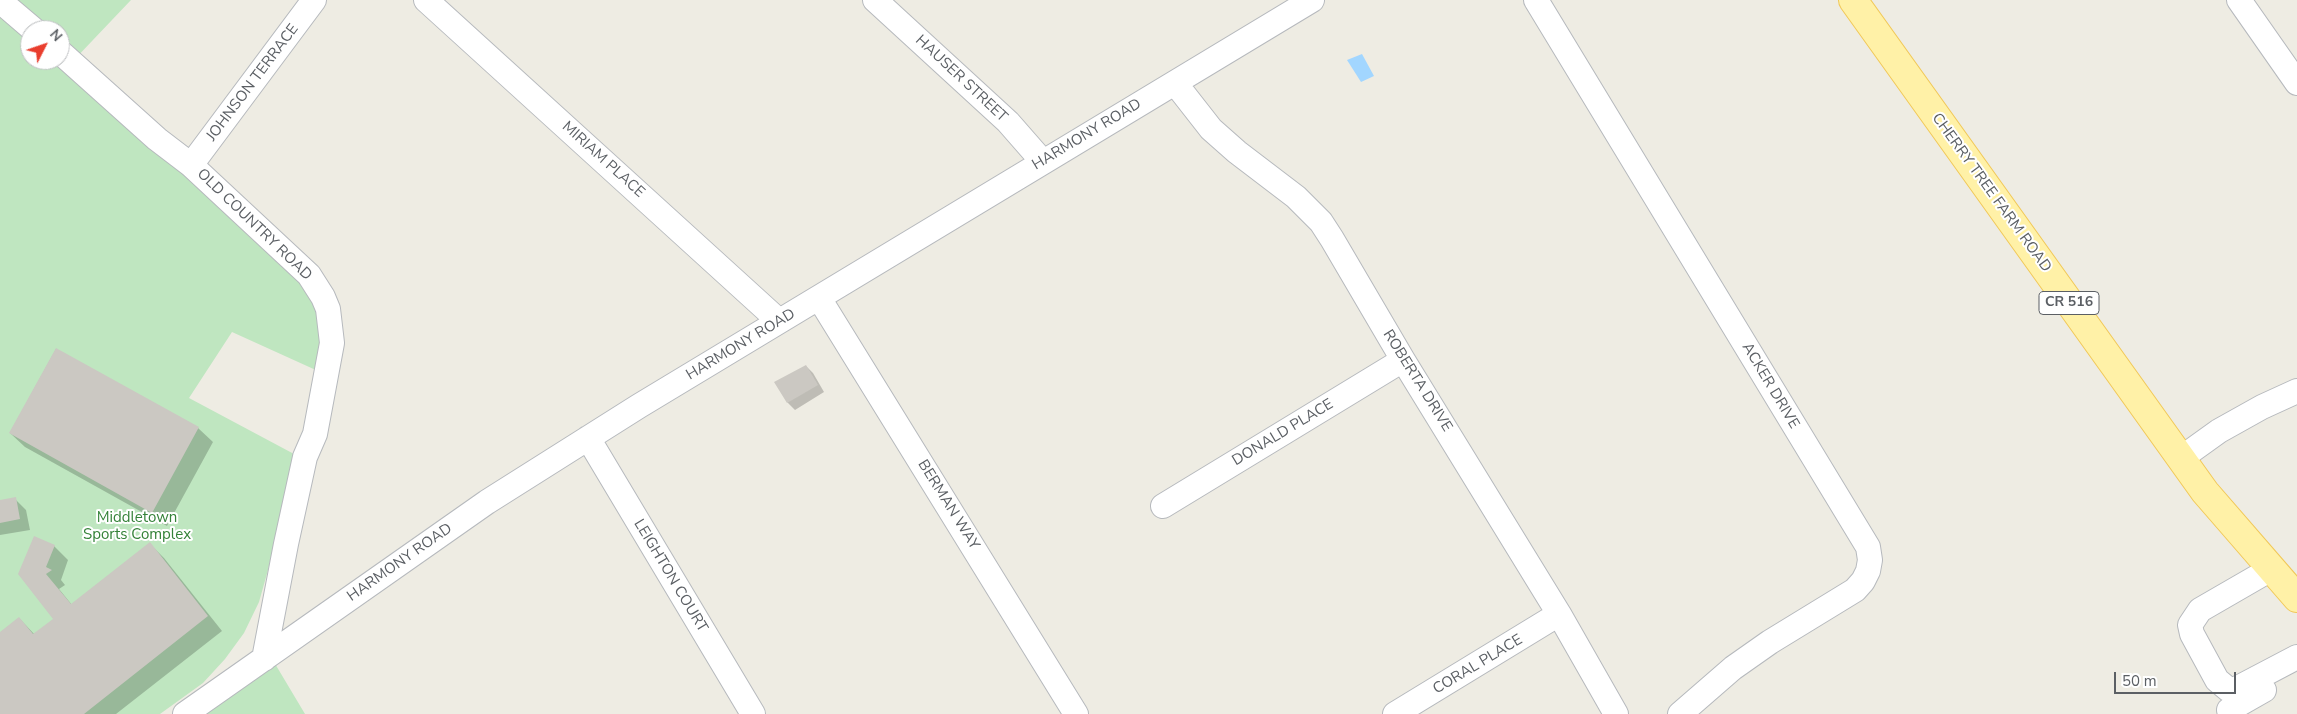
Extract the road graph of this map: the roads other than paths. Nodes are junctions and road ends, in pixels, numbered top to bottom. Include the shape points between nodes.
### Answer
1 (314, 0) edge
2 (426, 0) edge
3 (875, 0) edge
4 (1312, 0) edge
5 (1536, 0) edge
6 (1853, 0) edge
7 (2239, 0) edge
8 (0, 1) edge
9 (22, 20) edge
10 (70, 61) edge
11 (1176, 83) junction
12 (2297, 83) edge
13 (1042, 162) junction
14 (191, 165) junction
15 (819, 298) junction
16 (779, 321) junction
17 (1403, 360) junction
18 (2297, 391) edge
19 (588, 438) junction
20 (2180, 459) junction
21 (1163, 506) dead end
22 (2271, 569) junction
23 (2297, 598) edge
24 (1560, 614) junction
25 (2297, 657) edge
26 (264, 659) junction
27 (2297, 675) edge
28 (2229, 710) dead end
29 (185, 714) edge
30 (753, 714) edge
31 (1076, 714) edge
32 (1395, 714) edge
33 (1616, 714) edge
34 (1680, 714) edge

1 - 14 street, JOHNSON TERRACE
2 - 16 street, MIRIAM PLACE
3 - 13 street, HAUSER STREET via 1008,122
4 - 11 street, HARMONY ROAD
5 - 34 street, ACKER DRIVE via 1868,547 1868,571 1855,590 1733,668
6 - 20 main road, CHERRY TREE FARM ROAD / CR 516
7 - 12 street
8 - 9 street
10 - 14 street, OLD COUNTRY ROAD
11 - 13 street, HARMONY ROAD
11 - 17 street, ROBERTA DRIVE via 1211,129 1296,197 1320,222
13 - 15 street, HARMONY ROAD
14 - 26 street, OLD COUNTRY ROAD via 309,275 323,297 332,326 332,343 315,434 305,457
15 - 16 street, HARMONY ROAD
15 - 31 street, BERMAN WAY
16 - 19 street, HARMONY ROAD
17 - 21 street, DONALD PLACE
17 - 24 street, ROBERTA DRIVE
18 - 20 street via 2219,431
19 - 26 street, HARMONY ROAD via 487,502
19 - 30 street, LEIGHTON COURT
20 - 22 main road, CHERRY TREE FARM ROAD / CR 516 via 2220,512
22 - 23 main road, CHERRY TREE FARM ROAD / CR 516
22 - 25 street via 2200,610 2190,625 2192,634 2217,680 2229,690 2236,690
24 - 32 street, CORAL PLACE
24 - 33 street, ROBERTA DRIVE
26 - 29 street, HARMONY ROAD
27 - 28 street

